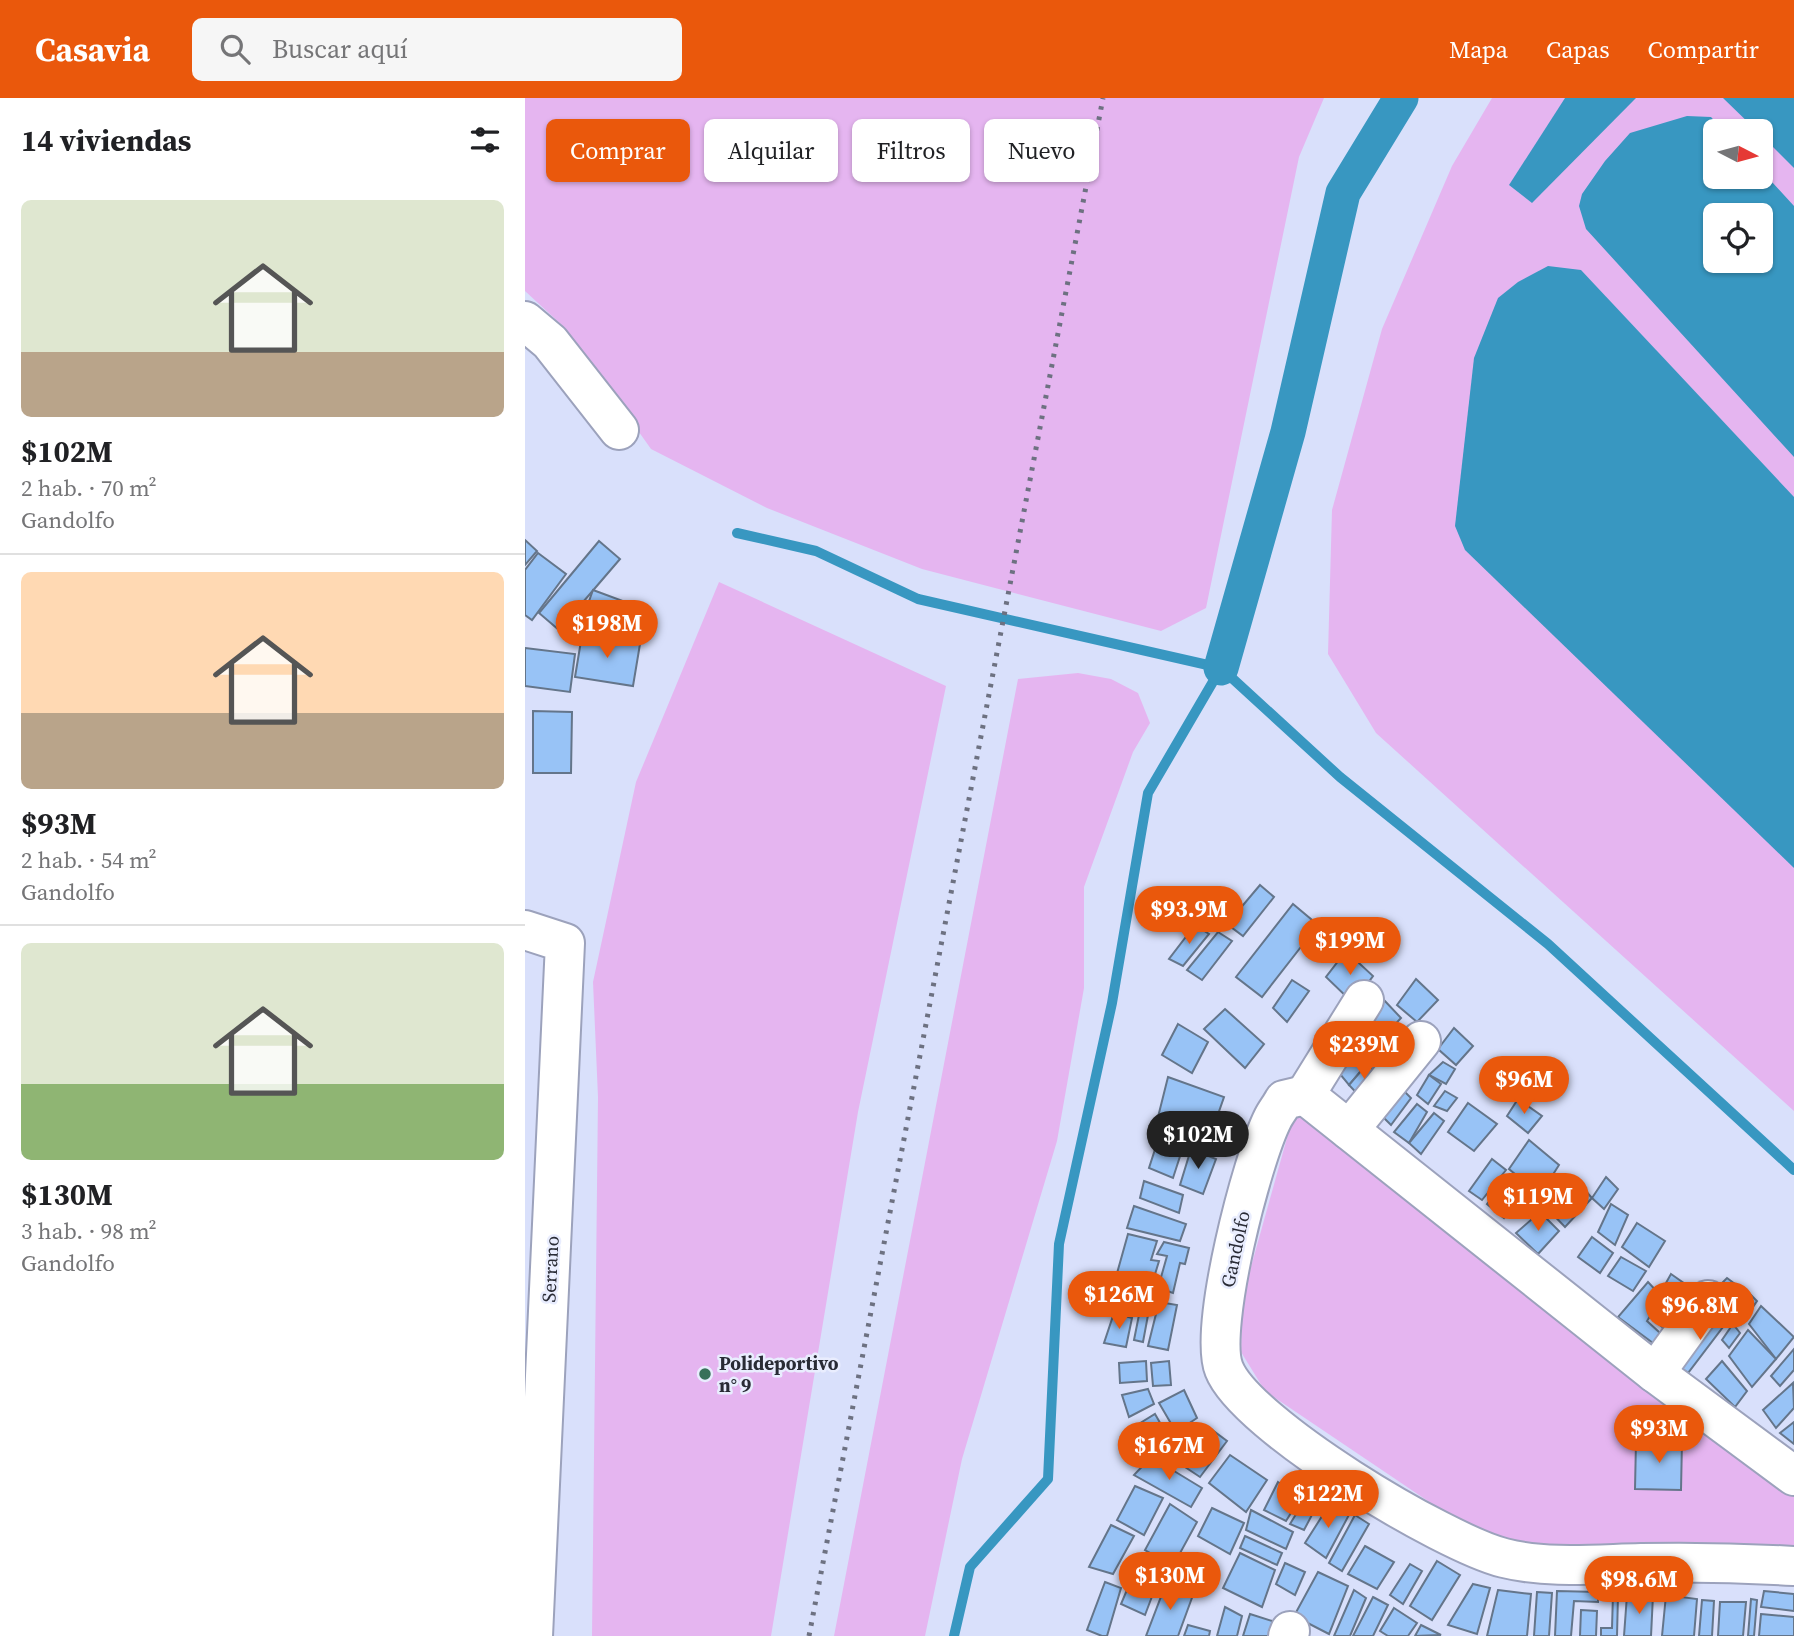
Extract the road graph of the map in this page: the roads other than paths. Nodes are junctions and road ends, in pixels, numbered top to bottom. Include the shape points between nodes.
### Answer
1 (525, 321) edge
2 (619, 430) dead end
3 (525, 930) edge
4 (1364, 1000) dead end
5 (1421, 1041) dead end
6 (1305, 1095) junction
7 (1349, 1130) junction
8 (1708, 1300) dead end
9 (1655, 1373) junction
10 (1794, 1476) edge
11 (531, 1533) edge
12 (1794, 1566) edge
13 (533, 1636) edge

1 - 2 street via 551,342
3 - 11 street, Serrano via 565,943
4 - 6 street
5 - 7 street
6 - 7 street
6 - 12 street, Gandolfo via 1285,1100 1273,1117 1248,1192 1220,1318 1224,1368 1234,1388 1253,1407 1362,1488 1466,1546 1505,1558 1548,1565 1718,1561
7 - 9 street
8 - 9 street
9 - 10 street
11 - 13 street, Serrano

